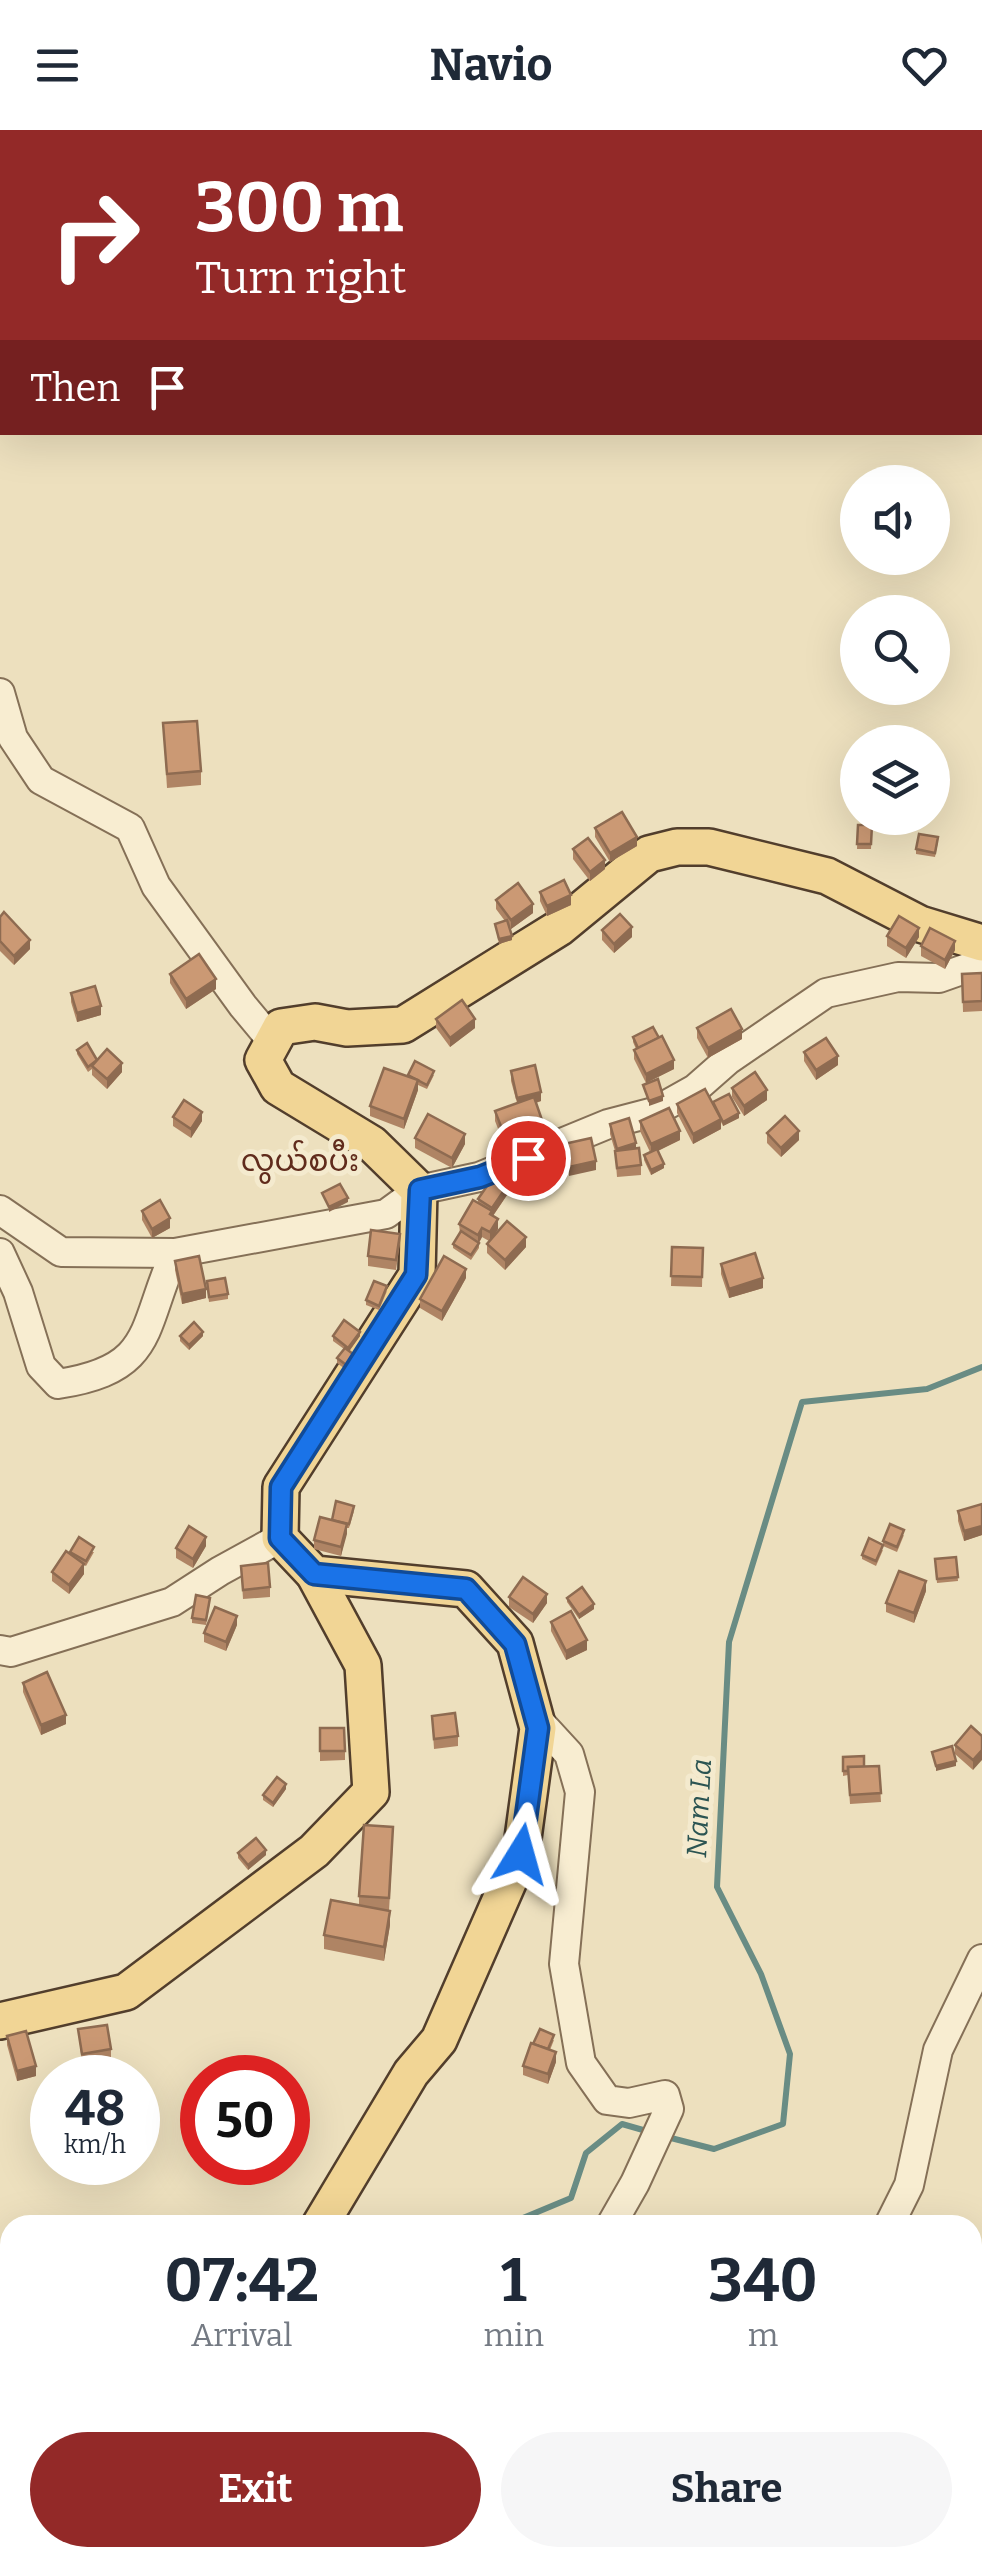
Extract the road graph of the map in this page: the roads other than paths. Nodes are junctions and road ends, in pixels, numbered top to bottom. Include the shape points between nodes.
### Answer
1 (0, 693) edge
2 (5, 725) edge
3 (982, 943) edge
4 (982, 960) edge
5 (273, 1042) junction
6 (420, 1190) junction
7 (0, 1210) edge
8 (0, 1253) edge
9 (175, 1253) junction
10 (280, 1538) junction
11 (314, 1574) junction
12 (0, 1650) edge
13 (536, 1717) junction
14 (982, 1958) edge
15 (0, 2021) edge
16 (326, 2215) edge
17 (617, 2215) edge
18 (894, 2215) edge

1 - 2 street
2 - 5 street via 41,780 130,828 156,886
3 - 5 main road via 920,924 827,876 710,847 677,847 648,854 559,928 403,1025 315,1022 282,1027
4 - 6 street via 939,978 898,977 826,992 654,1112 480,1177
5 - 6 main road via 264,1060 278,1087 372,1144
6 - 9 street via 386,1214
6 - 10 main road via 416,1275 281,1487
7 - 9 street via 60,1252
8 - 9 street via 41,1366 58,1384 92,1379 132,1355 152,1325
10 - 11 main road
10 - 12 street via 172,1602
11 - 13 main road via 466,1589 515,1644
11 - 15 main road via 363,1665 371,1792 314,1851 126,1992
13 - 16 main road via 521,1854 439,2040 411,2073
13 - 17 street via 569,1754 580,1792 564,1964 581,2063 608,2100 665,2095 668,2108
14 - 18 street via 938,2050 909,2186

